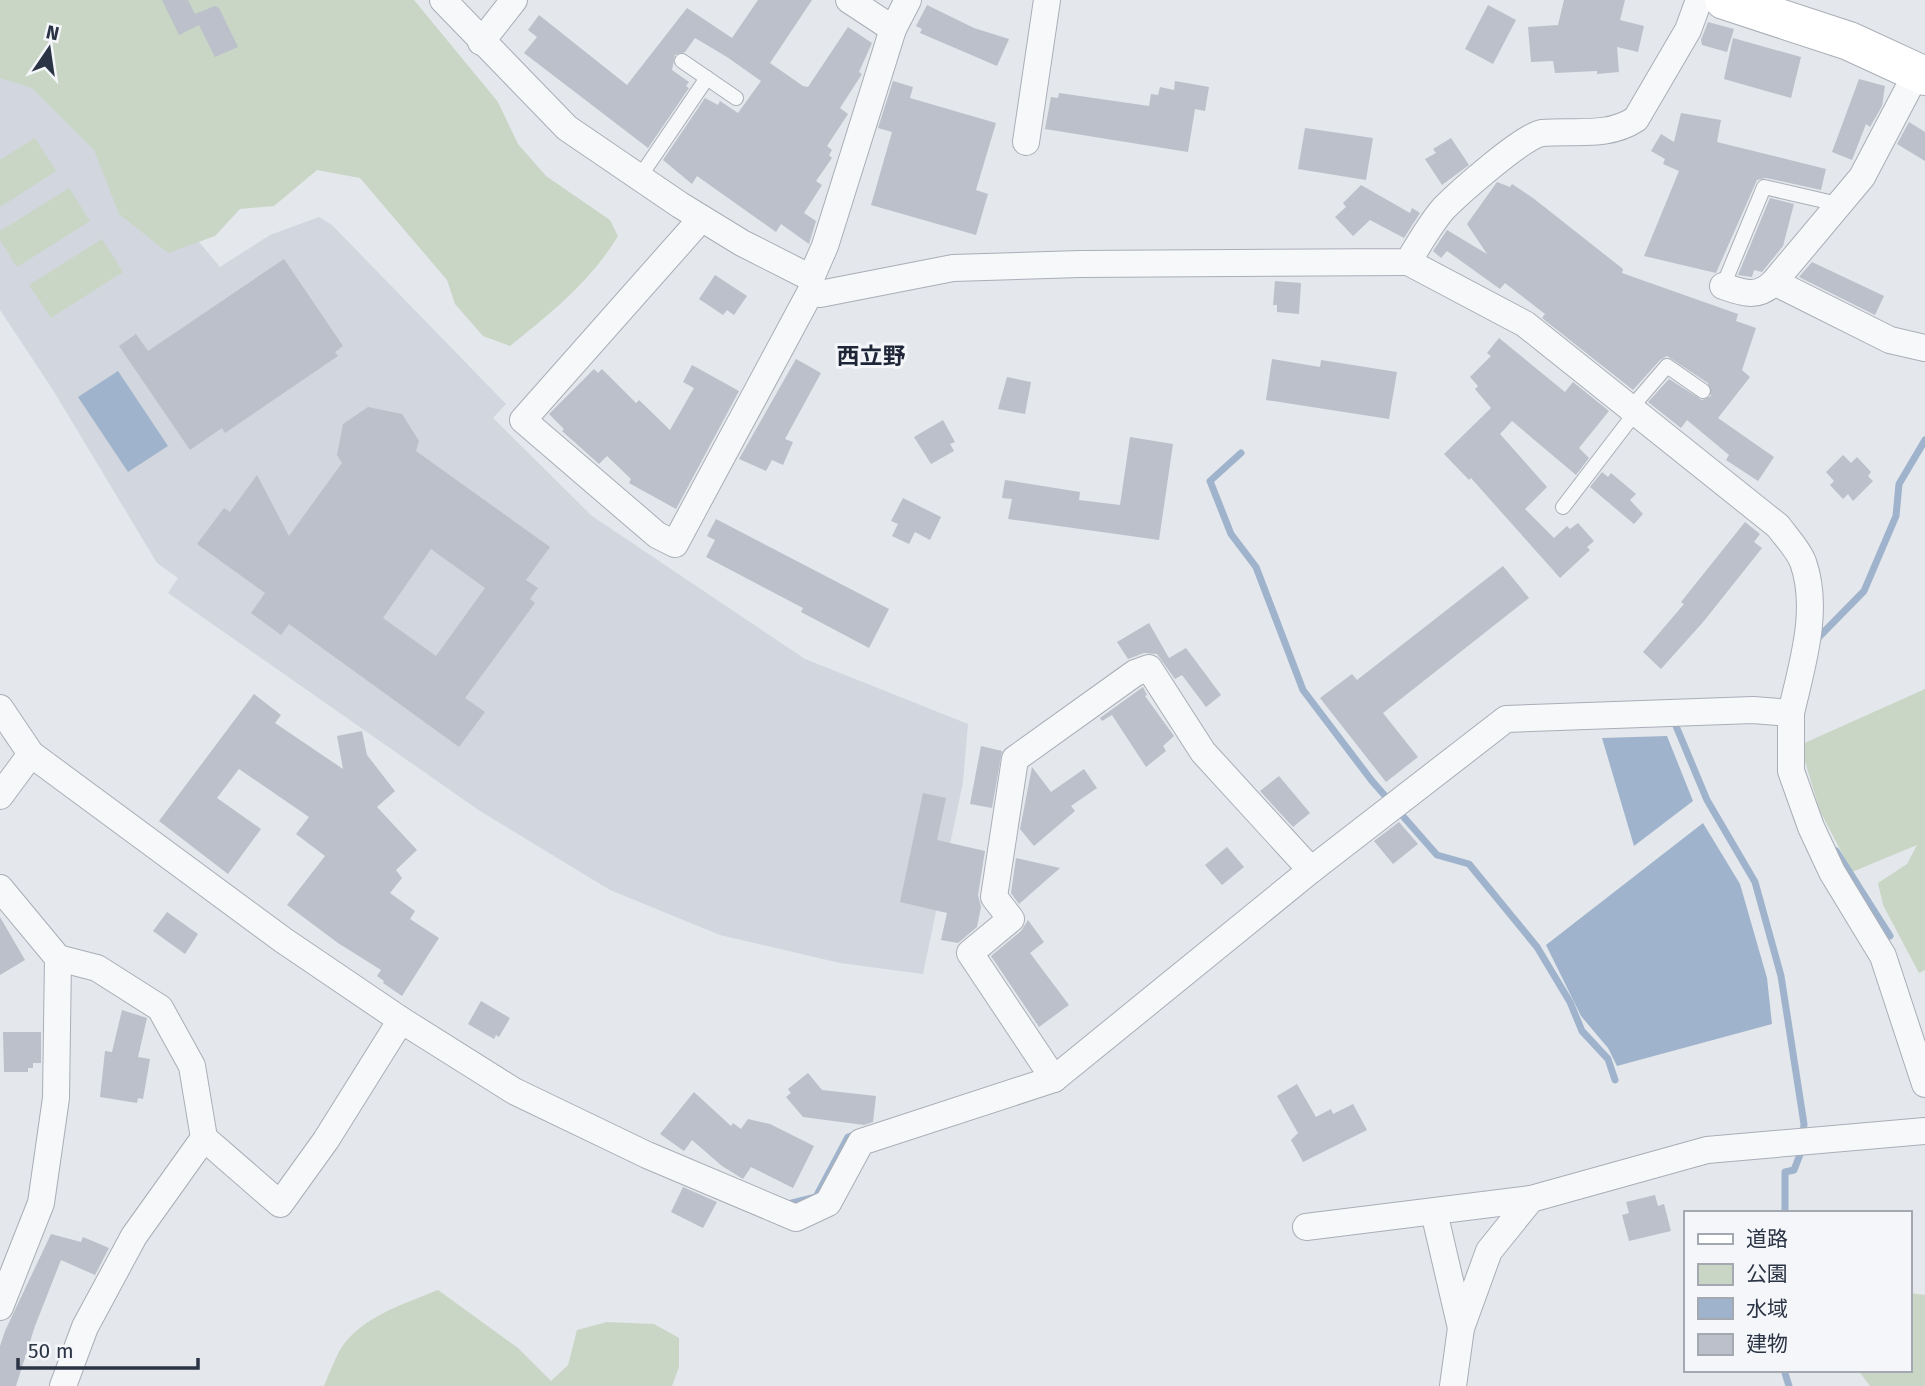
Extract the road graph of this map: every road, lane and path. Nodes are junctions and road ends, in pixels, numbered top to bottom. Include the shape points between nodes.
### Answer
1 (443, 0) edge
2 (514, 0) edge
3 (849, 0) edge
4 (908, 0) edge
5 (1047, 0) edge
6 (1723, 1) edge
7 (893, 29) junction
8 (481, 42) junction
9 (682, 61) dead end
10 (1921, 74) edge
11 (707, 78) junction
12 (736, 98) dead end
13 (1026, 142) dead end
14 (639, 178) junction
15 (1838, 204) junction
16 (701, 219) junction
17 (1408, 262) junction
18 (1774, 282) junction
19 (811, 284) junction
20 (1723, 286) joint
21 (1925, 348) edge
22 (1703, 391) dead end
23 (1633, 411) junction
24 (1563, 507) dead end
25 (0, 708) edge
26 (1791, 713) junction
27 (31, 754) junction
28 (0, 796) edge
29 (1311, 870) junction
30 (0, 888) edge
31 (58, 958) junction
32 (401, 1020) junction
33 (1054, 1079) junction
34 (1925, 1084) edge
35 (1925, 1131) edge
36 (204, 1138) junction
37 (1531, 1199) junction
38 (1434, 1212) junction
39 (1306, 1227) dead end
40 (0, 1307) edge
41 (1461, 1328) junction
42 (63, 1386) edge
43 (1453, 1386) edge

1 - 8 street
2 - 8 street
3 - 7 street
4 - 7 street
5 - 13 street
6 - 10 main road via 1849,41
6 - 17 street via 1688,30 1636,119 1604,132 1539,133 1504,156 1444,209
7 - 19 street
8 - 14 street via 567,128
9 - 11 lane
10 - 15 street via 1862,177
11 - 12 lane
11 - 14 lane
14 - 16 street
15 - 18 street
15 - 20 lane via 1764,187
16 - 19 street
16 - 19 street via 523,420 657,535 675,544
17 - 19 street via 953,268 820,294
17 - 23 street via 1525,324
18 - 20 street via 1749,295
18 - 21 street via 1890,340
22 - 23 lane via 1667,366
23 - 24 lane
23 - 26 street via 1778,526 1802,559 1809,588 1809,634
25 - 27 street
26 - 29 street via 1752,710 1506,719
26 - 34 street via 1791,771 1811,827 1832,872 1883,956
27 - 28 street
27 - 32 street via 283,940
29 - 33 street
29 - 33 street via 1203,752 1149,668 1135,673 1015,759 994,897 1011,919 970,953
30 - 31 street
31 - 36 street via 97,968 160,1008 192,1066
31 - 40 street via 56,1098 41,1203
32 - 33 street via 514,1091 647,1155 796,1218 828,1203 861,1142
32 - 36 street via 280,1204
35 - 37 street via 1707,1150
36 - 42 street via 134,1236 85,1327
37 - 38 street
37 - 41 street via 1489,1251
38 - 39 street
38 - 41 street
41 - 43 street

